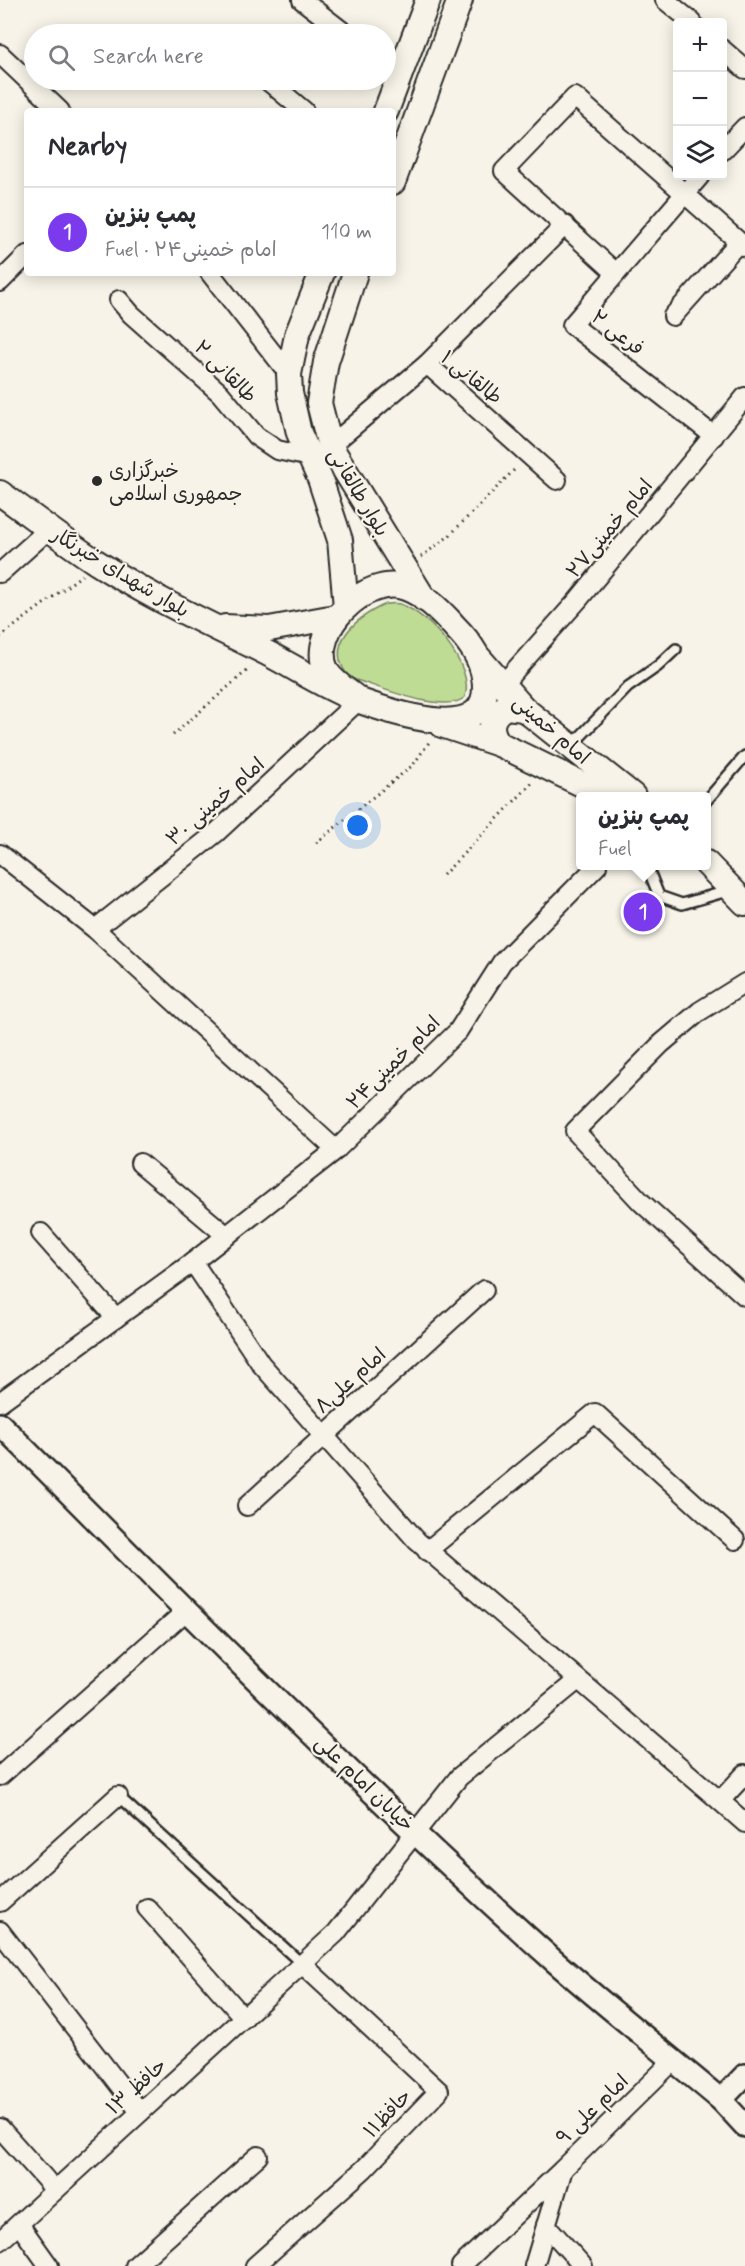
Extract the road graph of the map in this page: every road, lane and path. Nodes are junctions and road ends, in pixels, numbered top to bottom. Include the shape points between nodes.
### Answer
1 (302, 0) edge
2 (428, 0) edge
3 (460, 0) edge
4 (665, 0) edge
5 (687, 18) edge
6 (333, 24) edge
7 (727, 53) edge
8 (0, 54) edge
9 (396, 65) edge
10 (745, 69) edge
11 (24, 77) edge
12 (38, 90) edge
13 (279, 90) edge
14 (390, 90) edge
15 (57, 108) edge
16 (300, 108) edge
17 (387, 108) edge
18 (745, 127) edge
19 (727, 147) edge
20 (396, 174) edge
21 (696, 180) edge
22 (684, 193) junction
23 (565, 225) junction
24 (742, 245) edge
25 (24, 258) edge
26 (616, 273) junction
27 (212, 276) edge
28 (321, 276) edge
29 (354, 276) edge
30 (0, 282) edge
31 (119, 300) dead end
32 (673, 316) dead end
33 (427, 364) junction
34 (289, 374) junction
35 (745, 397) edge
36 (714, 436) junction
37 (320, 452) junction
38 (529, 455) junction
39 (557, 480) dead end
40 (0, 493) edge
41 (49, 529) junction
42 (97, 563) junction
43 (405, 569) junction
44 (0, 573) edge
45 (424, 599) junction
46 (341, 612) junction
47 (215, 627) junction
48 (0, 637) edge
49 (676, 649) dead end
50 (266, 652) junction
51 (477, 657) junction
52 (502, 685) junction
53 (359, 700) junction
54 (524, 709) junction
55 (434, 722) junction
56 (172, 735) dead end
57 (499, 744) junction
58 (571, 747) junction
59 (745, 756) edge
60 (547, 768) junction
61 (598, 792) edge
62 (628, 792) edge
63 (711, 795) edge
64 (315, 843) dead end
65 (0, 854) edge
66 (711, 868) edge
67 (593, 870) edge
68 (649, 870) edge
69 (443, 874) dead end
70 (739, 897) edge
71 (95, 929) junction
72 (745, 983) edge
73 (336, 1150) junction
74 (140, 1163) dead end
75 (41, 1233) dead end
76 (227, 1236) junction
77 (193, 1262) junction
78 (484, 1290) dead end
79 (745, 1296) edge
80 (116, 1318) junction
81 (0, 1402) edge
82 (0, 1424) edge
83 (323, 1435) junction
84 (247, 1506) dead end
85 (735, 1540) dead end
86 (428, 1551) junction
87 (186, 1611) junction
88 (579, 1680) junction
89 (745, 1774) edge
90 (0, 1776) edge
91 (118, 1796) joint
92 (720, 1801) junction
93 (745, 1823) edge
94 (416, 1831) junction
95 (0, 1902) edge
96 (147, 1908) dead end
97 (0, 1931) edge
98 (302, 1964) junction
99 (244, 2018) junction
100 (674, 2060) junction
101 (745, 2075) edge
102 (721, 2100) junction
103 (140, 2112) junction
104 (745, 2126) edge
105 (0, 2128) edge
106 (258, 2156) dead end
107 (563, 2169) junction
108 (56, 2190) junction
109 (19, 2224) junction
110 (546, 2225) junction
111 (0, 2241) edge
112 (49, 2266) edge
113 (135, 2266) edge
114 (255, 2266) edge
115 (461, 2266) edge
116 (534, 2266) edge
117 (583, 2266) edge

1 - 6 street
2 - 9 main road
3 - 20 main road
4 - 5 street
7 - 10 street
8 - 11 street
12 - 15 street
13 - 16 street
14 - 17 main road
18 - 19 street
21 - 22 street, فرعی ۲
22 - 23 street via 575,97 504,171
22 - 24 street
22 - 26 street, فرعی ۲
23 - 26 street
23 - 33 street
24 - 32 street
25 - 30 street
26 - 36 street, فرعی ۲ via 572,325
27 - 34 street
28 - 34 main road, بلوار طالقانی via 297,335
29 - 37 main road, بلوار طالقانی via 326,362 319,403
31 - 37 street, طالقانی ۲ via 220,393 256,436 277,450
33 - 37 street, طالقانی ۱
33 - 38 street, طالقانی ۱
34 - 37 main road, بلوار طالقانی via 299,433
35 - 36 street, امام خمینی۲۷
36 - 52 street, امام خمینی۲۷
37 - 43 main road, بلوار طالقانی
37 - 46 main road, بلوار طالقانی via 340,540
38 - 39 street, طالقانی ۱
38 - 43 path via 449,536
40 - 41 main road, بلوار شهدای خبرنگار
41 - 42 main road, بلوار شهدای خبرنگار
41 - 44 street
42 - 47 main road, بلوار شهدای خبرنگار
42 - 48 path
43 - 45 main road, بلوار طالقانی
45 - 46 main road via 404,587 383,587
45 - 51 main road via 443,613
46 - 47 main road, بلوار شهدای خبرنگار via 269,629
46 - 53 main road via 324,641 322,659 327,672
47 - 50 main road, بلوار شهدای خبرنگار
49 - 58 lane via 628,687
50 - 53 main road, بلوار شهدای خبرنگار
50 - 56 path
51 - 52 main road, امام خمینی
51 - 55 main road via 484,676 480,707 467,719
52 - 54 main road, امام خمینی
53 - 55 main road
53 - 71 street, امام خمینی ۳۰ via 216,833
54 - 57 main road via 506,707 493,719 491,728
54 - 58 main road, امام خمینی
55 - 57 main road, امام خمینی
55 - 64 path via 413,765
57 - 60 main road, امام خمینی
58 - 62 main road, امام خمینی
59 - 63 lane
60 - 61 main road, امام خمینی
60 - 69 path
65 - 71 street
66 - 70 main road
67 - 73 street, امام خمینی۲۴ via 502,962 458,1031
68 - 70 lane via 659,896 682,904
71 - 73 street
72 - 79 street via 700,1011 677,1031 575,1131 640,1202
73 - 76 street, امام خمینی۲۴
74 - 76 street
75 - 80 street
76 - 77 street, امام خمینی۲۴
77 - 80 street, امام خمینی۲۴
77 - 83 street via 261,1364
78 - 83 street, امام علی۸
80 - 81 street, امام خمینی۲۴
82 - 87 street, خیابان امام علی
83 - 84 street, امام علی۸
83 - 86 street
85 - 86 street via 595,1413
86 - 88 street
87 - 90 street
87 - 94 street, خیابان امام علی
88 - 92 street
88 - 94 street, حافظ ۱۳ via 459,1777
89 - 92 street
91 - 95 street
91 - 98 lane
92 - 93 street
94 - 98 street, حافظ ۱۳ via 336,1933
94 - 100 street, خیابان امام علی via 554,1960
96 - 99 street
97 - 103 street
98 - 99 street, حافظ ۱۳
98 - 114 street, حافظ۱۱ via 439,2091 364,2169
99 - 103 street, حافظ ۱۳
100 - 102 street, خیابان امام علی
100 - 107 street, امام علی ۹
101 - 102 street
102 - 104 street, خیابان امام علی
103 - 108 street, حافظ ۱۳
105 - 108 street
106 - 113 street
107 - 110 street, امام علی ۹
107 - 115 street
108 - 109 street, حافظ ۱۳
109 - 111 street, حافظ ۱۳
109 - 112 street
110 - 116 street, امام علی ۹
110 - 117 street

